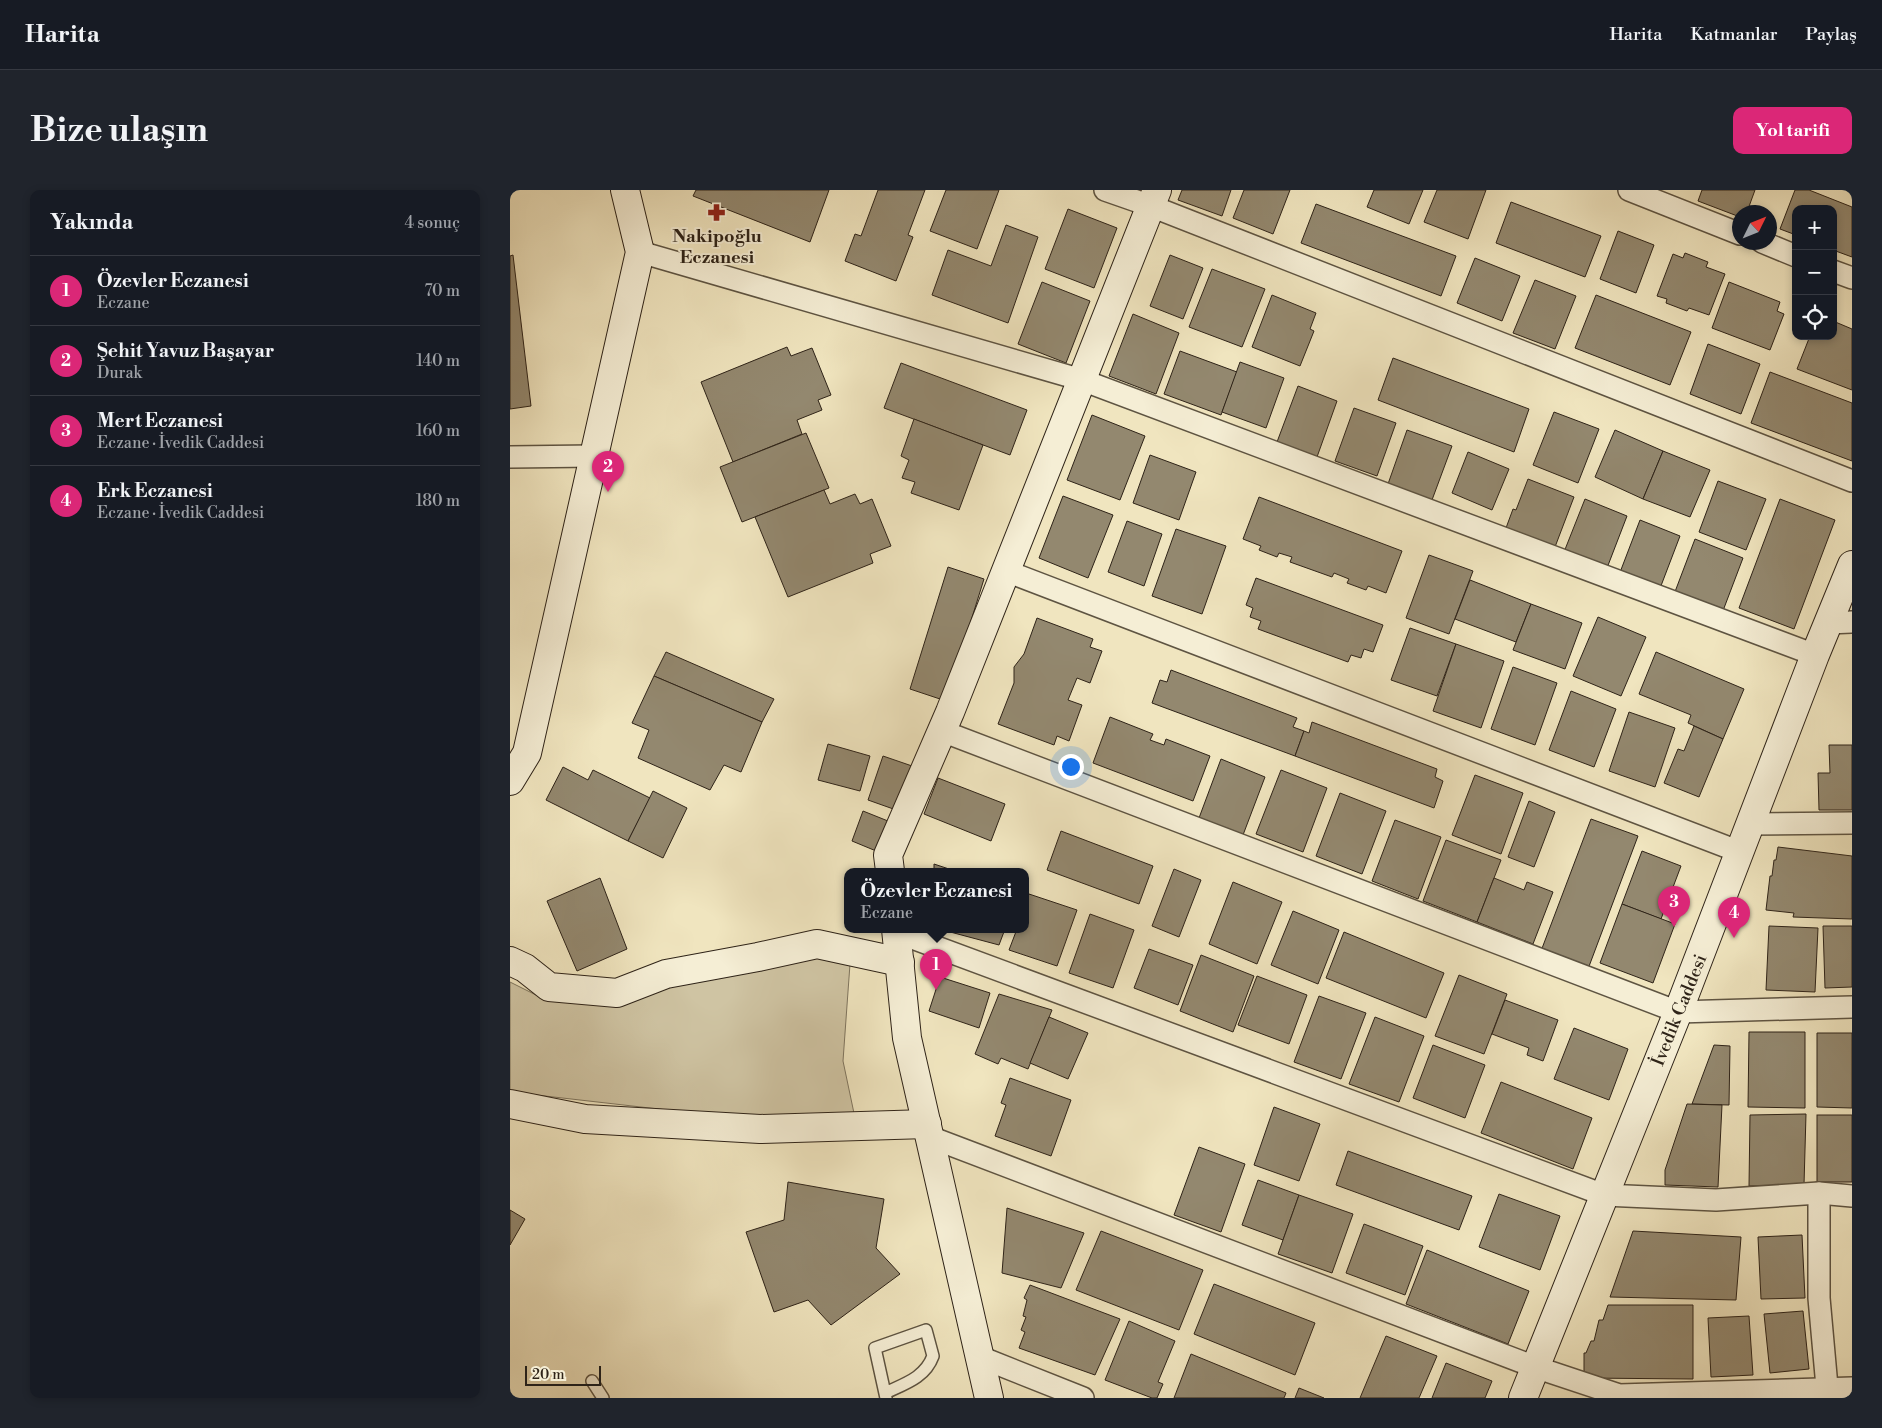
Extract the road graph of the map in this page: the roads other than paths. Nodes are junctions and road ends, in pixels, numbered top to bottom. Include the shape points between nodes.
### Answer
1 (625, 190) edge
2 (1105, 190) edge
3 (1629, 190) edge
4 (1154, 198) edge
5 (1732, 231) edge
6 (1777, 248) edge
7 (640, 252) junction
8 (1792, 254) edge
9 (1837, 272) edge
10 (1852, 278) edge
11 (1082, 380) junction
12 (594, 456) junction
13 (510, 457) edge
14 (1852, 482) edge
15 (1852, 564) edge
16 (1006, 572) junction
17 (1840, 622) edge
18 (1815, 655) junction
19 (942, 731) junction
20 (510, 781) edge
21 (1751, 824) junction
22 (1852, 824) edge
23 (1740, 852) junction
24 (890, 868) edge
25 (896, 933) edge
26 (904, 933) edge
27 (510, 961) edge
28 (900, 962) junction
29 (1852, 1007) edge
30 (1678, 1012) junction
31 (510, 1104) edge
32 (928, 1130) junction
33 (1819, 1194) junction
34 (1604, 1196) junction
35 (1852, 1196) edge
36 (980, 1357) junction
37 (1535, 1367) junction
38 (592, 1381) dead end
39 (1852, 1388) edge
40 (1828, 1393) edge
41 (885, 1395) edge
42 (1619, 1396) edge
43 (603, 1398) edge
44 (989, 1398) edge
45 (1083, 1398) edge
46 (1523, 1398) edge

1 - 7 street
2 - 4 street
3 - 5 street
4 - 11 street
4 - 14 street
6 - 8 street
7 - 11 street
7 - 12 street
9 - 10 street
11 - 16 street
11 - 18 street
12 - 13 street
12 - 20 street via 527,753
15 - 17 street, İvedik Caddesi
16 - 19 street
16 - 23 street
17 - 18 street, İvedik Caddesi
18 - 21 street, İvedik Caddesi
19 - 24 street via 888,855
19 - 30 street
21 - 22 street
21 - 23 street, İvedik Caddesi
23 - 30 street, İvedik Caddesi
25 - 28 street
26 - 34 street
27 - 28 street via 549,987 617,993 666,974 817,944
28 - 32 street via 907,1038
29 - 30 street
30 - 34 street, İvedik Caddesi
31 - 32 street via 585,1119 760,1129
32 - 36 street
32 - 37 street
33 - 34 street via 1716,1200
33 - 35 street
33 - 40 street via 1820,1298
34 - 37 street, İvedik Caddesi
36 - 44 street
36 - 45 street
37 - 42 street
37 - 46 street, İvedik Caddesi
38 - 43 lane
39 - 40 street
40 - 42 street
41 - 41 lane via 875,1348 926,1330 933,1356 926,1370

